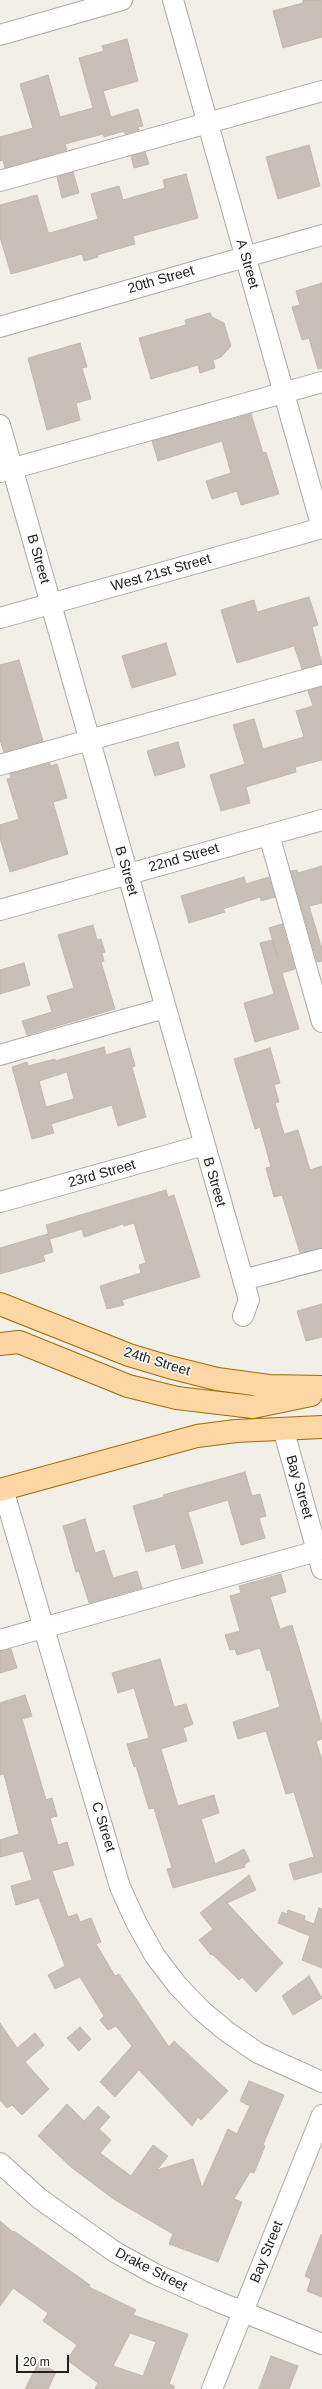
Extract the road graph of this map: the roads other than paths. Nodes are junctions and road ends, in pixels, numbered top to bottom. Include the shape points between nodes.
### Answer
1 (122, 0) edge
2 (173, 0) edge
3 (0, 34) edge
4 (322, 91) edge
5 (207, 123) junction
6 (0, 181) edge
7 (322, 235) edge
8 (244, 256) junction
9 (0, 326) edge
10 (322, 382) edge
11 (283, 393) junction
12 (0, 425) edge
13 (6, 471) edge
14 (322, 528) edge
15 (51, 604) junction
16 (0, 618) edge
17 (322, 675) edge
18 (89, 741) junction
19 (0, 765) edge
20 (322, 820) edge
21 (269, 835) junction
22 (127, 874) junction
23 (0, 910) edge
24 (165, 1008) junction
25 (322, 1022) edge
26 (0, 1055) edge
27 (204, 1145) junction
28 (0, 1202) edge
29 (322, 1259) edge
30 (243, 1280) junction
31 (0, 1304) edge
32 (243, 1316) dead end
33 (0, 1344) edge
34 (322, 1387) edge
35 (322, 1392) edge
36 (322, 1427) edge
37 (283, 1428) junction
38 (1, 1486) edge
39 (319, 1560) edge
40 (44, 1628) junction
41 (0, 1640) edge
42 (322, 2082) edge
43 (322, 2115) edge
44 (0, 2163) edge
45 (243, 2312) junction
46 (322, 2344) edge
47 (212, 2389) edge

1 - 3 street
2 - 5 street, A Street
4 - 5 street
5 - 6 street
5 - 8 street, A Street
7 - 8 street, 20th Street
8 - 9 street, 20th Street
8 - 11 street, A Street
10 - 11 street
11 - 13 street
11 - 14 street, A Street
12 - 13 street, B Street
13 - 15 street, B Street
14 - 15 street, West 21st Street
15 - 16 street, West 21st Street
15 - 18 street, B Street
17 - 18 street
18 - 19 street
18 - 22 street, B Street
20 - 21 street, 22nd Street
21 - 22 street, 22nd Street
21 - 25 street
22 - 23 street, 22nd Street
22 - 24 street, B Street
24 - 26 street
24 - 27 street, B Street
27 - 28 street, 23rd Street
27 - 30 street, B Street
29 - 30 street
30 - 32 street, B Street via 249,1300
31 - 34 main road, 24th Street via 130,1355 169,1367 217,1379 269,1386
33 - 35 main road via 19,1342 128,1386 177,1398 229,1406 253,1407
36 - 37 main road
37 - 38 main road via 197,1436
37 - 39 street, Bay Street
38 - 40 street, C Street
39 - 40 street
40 - 41 street
40 - 42 street, C Street via 120,1887 155,1956 188,1996 226,2031 258,2053
43 - 45 street, Bay Street
44 - 45 street, Drake Street via 40,2199 115,2252 155,2274
45 - 46 street, Drake Street
45 - 47 street, Bay Street

